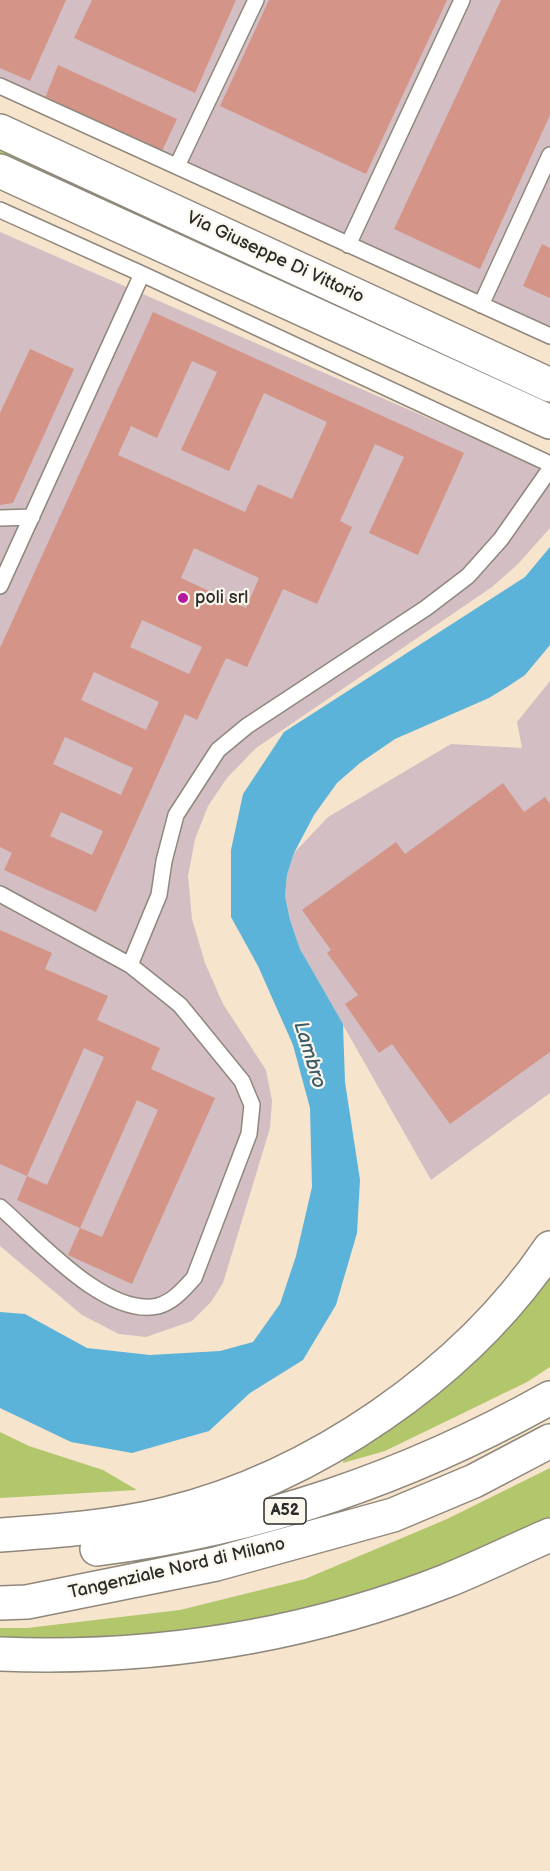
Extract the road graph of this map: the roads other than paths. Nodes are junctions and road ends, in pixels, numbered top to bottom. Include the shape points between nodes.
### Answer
1 (256, 0) edge
2 (462, 0) edge
3 (0, 86) edge
4 (0, 132) edge
5 (550, 155) edge
6 (177, 166) junction
7 (0, 171) edge
8 (0, 210) edge
9 (348, 245) junction
10 (142, 274) junction
11 (481, 305) junction
12 (550, 336) edge
13 (550, 385) edge
14 (550, 422) edge
15 (550, 464) edge
16 (550, 469) edge
17 (32, 517) junction
18 (0, 518) edge
19 (0, 586) edge
20 (0, 894) edge
21 (130, 965) junction
22 (0, 1207) edge
23 (550, 1248) edge
24 (550, 1398) edge
25 (550, 1441) edge
26 (0, 1535) edge
27 (550, 1535) edge
28 (0, 1557) edge
29 (0, 1603) edge
30 (0, 1654) edge

1 - 6 lane
2 - 9 lane
3 - 6 lane
4 - 13 main road, Via Giuseppe Di Vittorio
5 - 11 lane
6 - 9 lane
7 - 14 main road, Via Giuseppe Di Vittorio
8 - 10 lane
9 - 11 lane
10 - 15 lane
10 - 17 lane
11 - 12 lane
16 - 21 lane via 501,539 468,576 247,726 218,750 176,815 159,895
17 - 18 lane
17 - 19 lane
20 - 21 lane
21 - 22 lane via 180,1005 242,1081 252,1105 249,1134 194,1278 178,1295 159,1306 134,1307 114,1301 88,1285
23 - 26 main road via 489,1322 424,1384 359,1430 289,1468 209,1502 167,1514 90,1527
24 - 28 main road, Tangenziale Nord di Milano / A52 via 415,1465 257,1520 162,1540
25 - 29 main road, Tangenziale Nord di Milano / A52 via 474,1481 393,1515 216,1564 27,1602
27 - 30 main road via 445,1581 284,1630 138,1653

